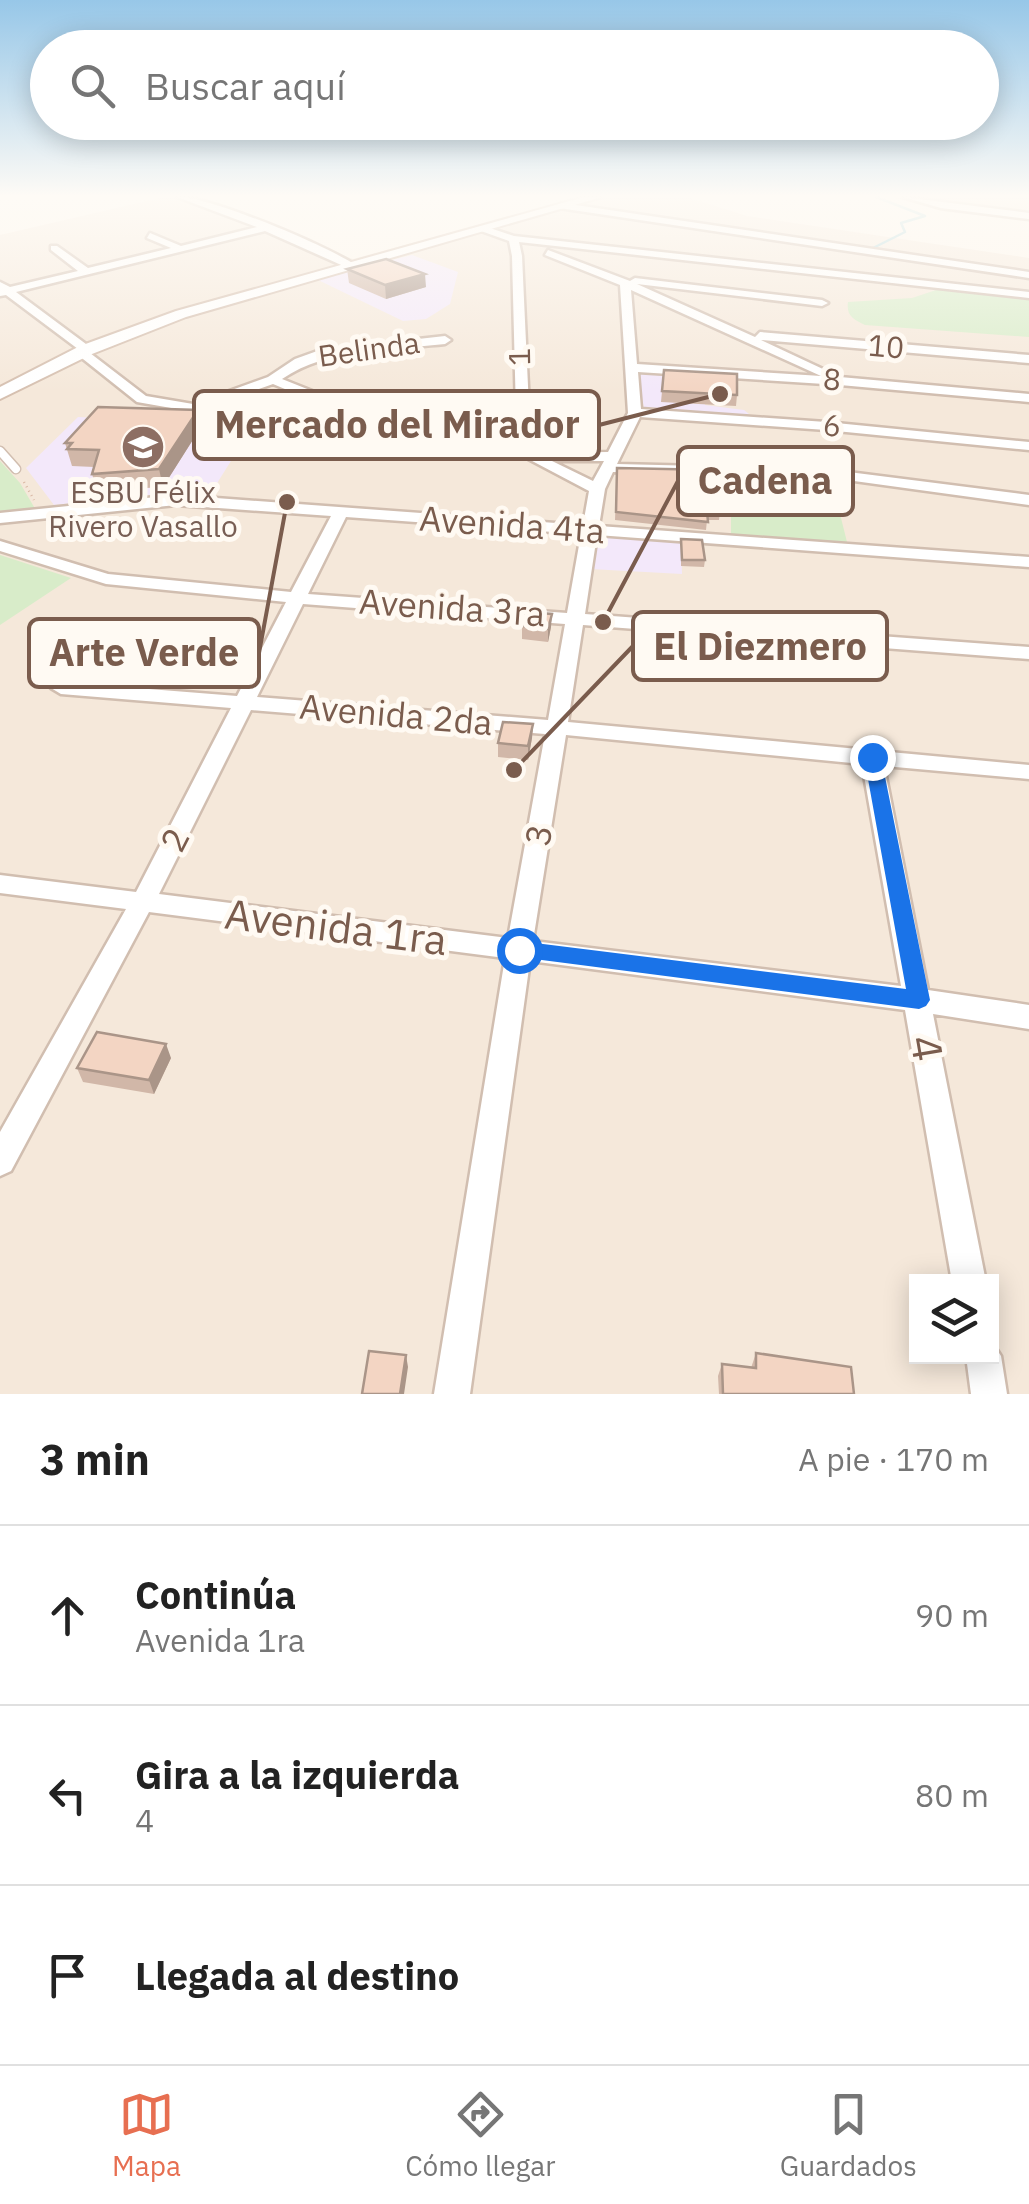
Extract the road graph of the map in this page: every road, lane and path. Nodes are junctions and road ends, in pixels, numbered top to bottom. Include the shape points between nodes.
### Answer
1 (73, 262) edge
2 (127, 262) edge
3 (343, 262) edge
4 (366, 262) edge
5 (517, 262) edge
6 (569, 262) edge
7 (731, 262) edge
8 (940, 262) edge
9 (352, 266) junction
10 (86, 272) junction
11 (1029, 275) edge
12 (620, 282) junction
13 (2, 290) edge
14 (1029, 295) edge
15 (822, 303) dead end
16 (743, 335) junction
17 (445, 340) dead end
18 (84, 351) junction
19 (1029, 359) edge
20 (634, 368) junction
21 (274, 380) junction
22 (840, 380) junction
23 (0, 394) edge
24 (1029, 398) edge
25 (635, 412) junction
26 (365, 432) dead end
27 (1029, 446) edge
28 (0, 452) edge
29 (529, 458) junction
30 (613, 462) junction
31 (16, 470) dead end
32 (597, 489) junction
33 (1029, 500) edge
34 (340, 514) junction
35 (0, 518) edge
36 (590, 530) junction
37 (0, 546) edge
38 (1029, 562) edge
39 (296, 598) junction
40 (574, 617) junction
41 (1029, 653) edge
42 (61, 688) dead end
43 (246, 703) junction
44 (558, 728) junction
45 (872, 757) junction
46 (1029, 772) edge
47 (0, 884) edge
48 (142, 903) junction
49 (519, 950) junction
50 (919, 1000) junction
51 (1029, 1017) edge
52 (0, 1161) edge
53 (968, 1274) edge
54 (984, 1364) edge
55 (452, 1394) edge
56 (990, 1394) edge

1 - 10 street
2 - 10 street
3 - 9 street
4 - 9 main road
5 - 29 street, 1 via 522,447
6 - 12 street
7 - 14 street
8 - 11 street
9 - 18 main road via 182,314
10 - 13 street
12 - 15 street
12 - 16 street
12 - 20 street, 3
13 - 18 street, Belinda
16 - 19 street, 10
16 - 22 street
17 - 21 street, Belinda via 324,353
18 - 21 street, Belinda via 142,398 179,407 204,406
18 - 23 main road
20 - 22 street, 8
20 - 25 street, 3
21 - 26 street via 335,405
22 - 24 street, 8
25 - 27 street, 6
25 - 30 street, 3
28 - 31 lane
29 - 30 street
29 - 32 street
30 - 32 street, 3
30 - 33 street via 825,473
32 - 36 street, 3
34 - 35 street, Avenida 4ta via 176,500
34 - 36 street, Avenida 4ta
34 - 39 street, 2
36 - 38 street, Avenida 4ta
36 - 40 street, 3
37 - 39 street, Avenida 3ra via 106,579
39 - 40 street, Avenida 3ra
39 - 43 street, 2
40 - 41 street, Avenida 3ra
40 - 44 street, 3
42 - 43 street, Avenida 2da
43 - 44 street, Avenida 2da
43 - 48 street, 2
44 - 45 street, Avenida 2da
44 - 49 street, 3
45 - 46 street, Avenida 2da
45 - 50 street, 4
47 - 48 street, Avenida 1ra
48 - 49 street, Avenida 1ra
48 - 52 street, 2
49 - 50 street, Avenida 1ra
49 - 55 street, 3
50 - 51 street, Avenida 1ra
50 - 53 street, 4
54 - 56 street

